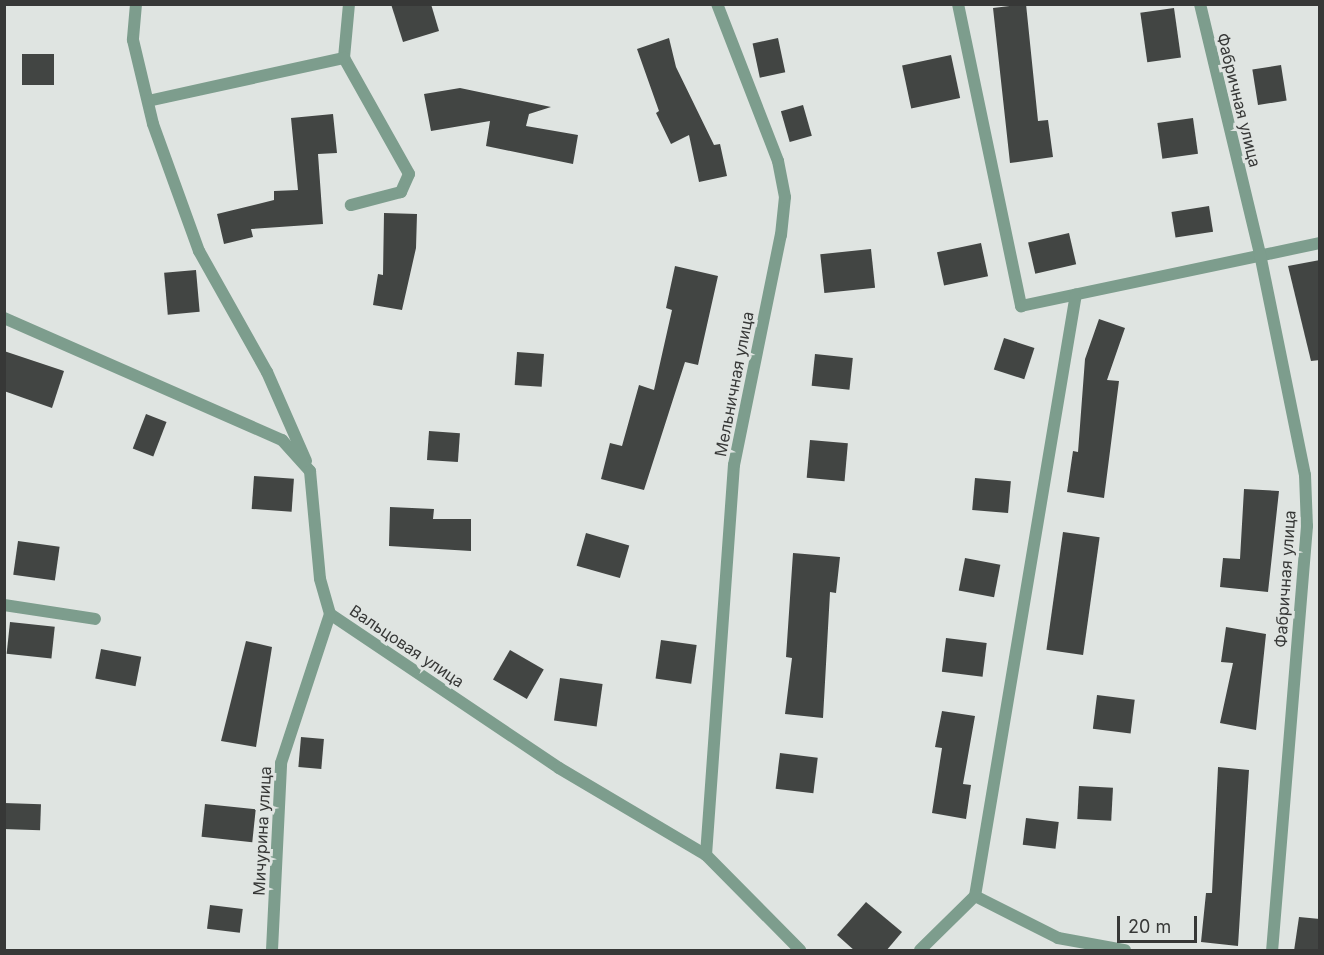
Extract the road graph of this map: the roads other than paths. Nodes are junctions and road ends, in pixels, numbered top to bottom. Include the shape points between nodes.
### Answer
1 (136, 4) edge
2 (349, 4) edge
3 (717, 4) edge
4 (958, 4) edge
5 (1200, 4) edge
6 (344, 58) junction
7 (148, 101) junction
8 (351, 205) dead end
9 (1320, 243) edge
10 (1260, 254) junction
11 (1076, 294) junction
12 (4, 318) edge
13 (310, 471) junction
14 (4, 605) edge
15 (330, 614) junction
16 (95, 619) dead end
17 (706, 855) junction
18 (975, 896) junction
19 (272, 951) edge
20 (800, 951) edge
21 (920, 951) edge
22 (1125, 951) edge
23 (1272, 951) edge

1 - 7 street, Вальцовая улица via 133,40
2 - 6 street
3 - 17 street, Мельничная улица via 778,161 784,197 781,235 734,465
4 - 11 street via 1021,306
5 - 10 street, Фабричная улица
6 - 7 street
6 - 8 street via 409,174 401,192
7 - 13 street, Вальцовая улица via 199,251 267,372
9 - 10 street
10 - 11 street
10 - 23 street, Фабричная улица via 1305,475 1307,526
11 - 18 street
12 - 13 street via 282,440
13 - 15 street, Вальцовая улица via 320,579
14 - 16 street
15 - 17 street, Вальцовая улица via 558,768
15 - 19 street, Мичурина улица via 281,763
17 - 20 street, Вальцовая улица
18 - 21 street
18 - 22 street via 1058,938

